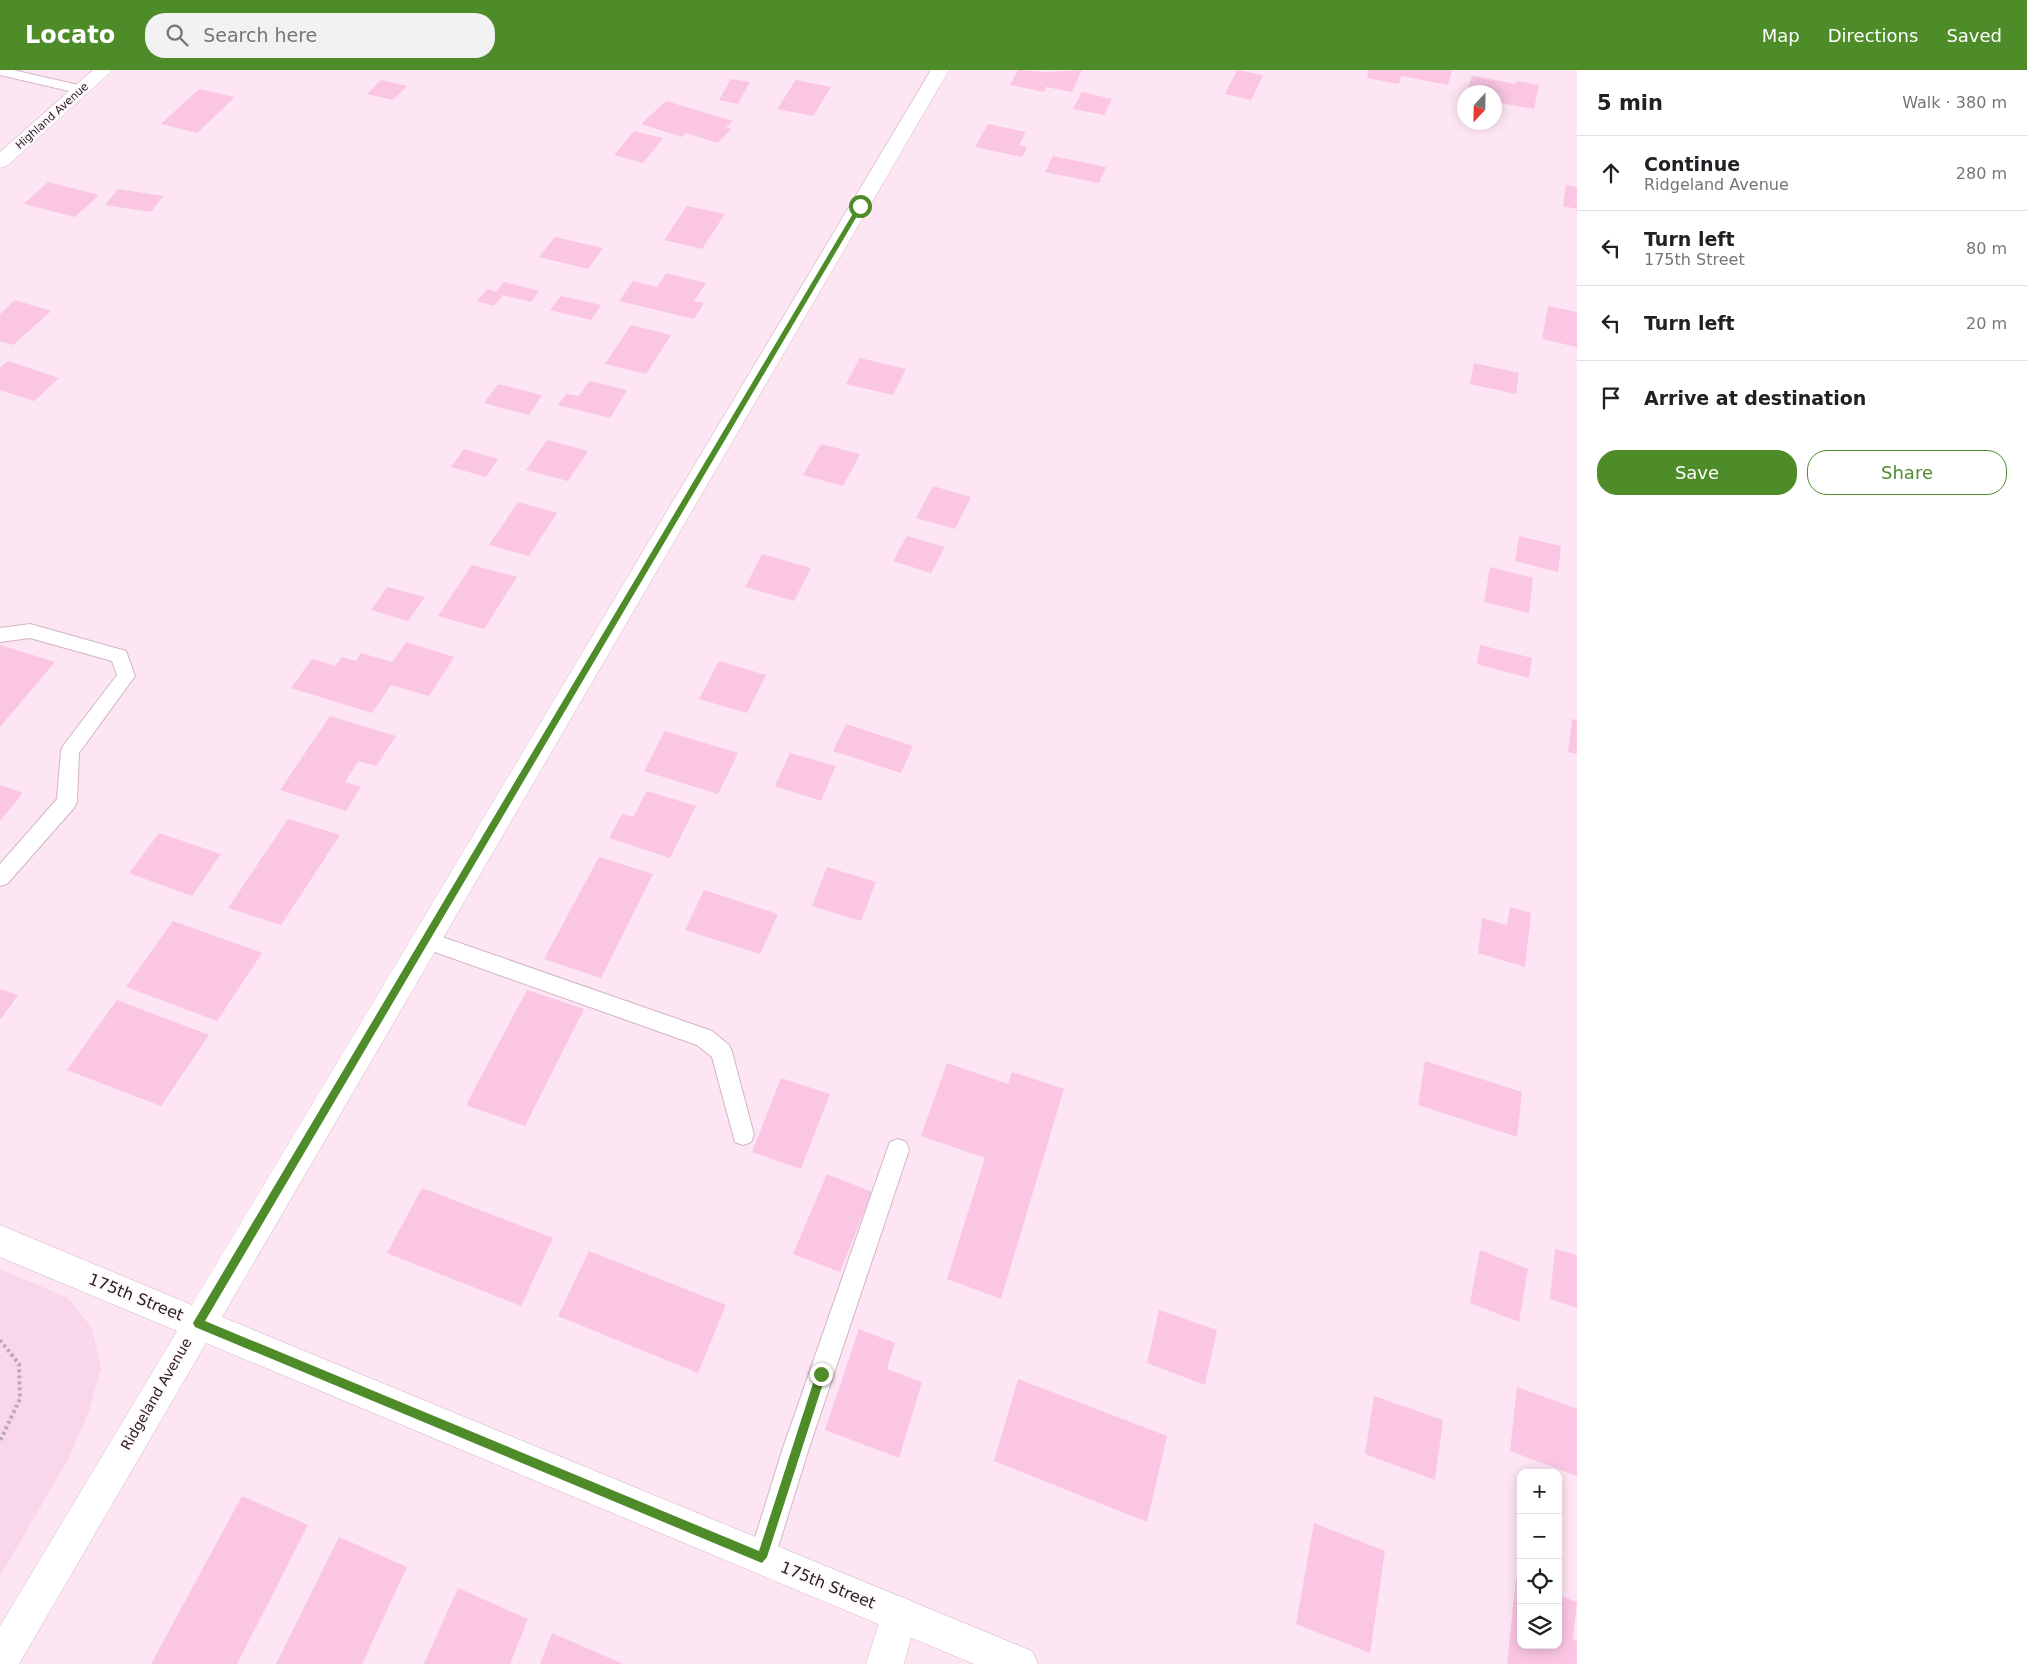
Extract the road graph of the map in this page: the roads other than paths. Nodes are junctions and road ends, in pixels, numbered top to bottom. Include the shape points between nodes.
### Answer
1 (104, 70) edge
2 (940, 70) edge
3 (0, 71) edge
4 (82, 90) junction
5 (0, 162) edge
6 (0, 635) edge
7 (0, 878) edge
8 (425, 940) junction
9 (742, 1136) dead end
10 (898, 1150) dead end
11 (0, 1241) edge
12 (198, 1323) junction
13 (762, 1557) junction
14 (899, 1614) junction
15 (0, 1661) edge
16 (885, 1664) edge
17 (1019, 1664) edge

1 - 4 street, Highland Avenue
2 - 8 street, Ridgeland Avenue
3 - 4 lane
4 - 5 street, Highland Avenue
6 - 7 lane via 30,630 120,656 126,676 70,751 67,802
8 - 9 lane via 704,1038 721,1052
8 - 12 street, Ridgeland Avenue
10 - 13 lane
11 - 12 street, 175th Street
12 - 13 street, 175th Street
12 - 15 street, Ridgeland Avenue
13 - 14 street, 175th Street
14 - 16 street
14 - 17 street, 175th Street

